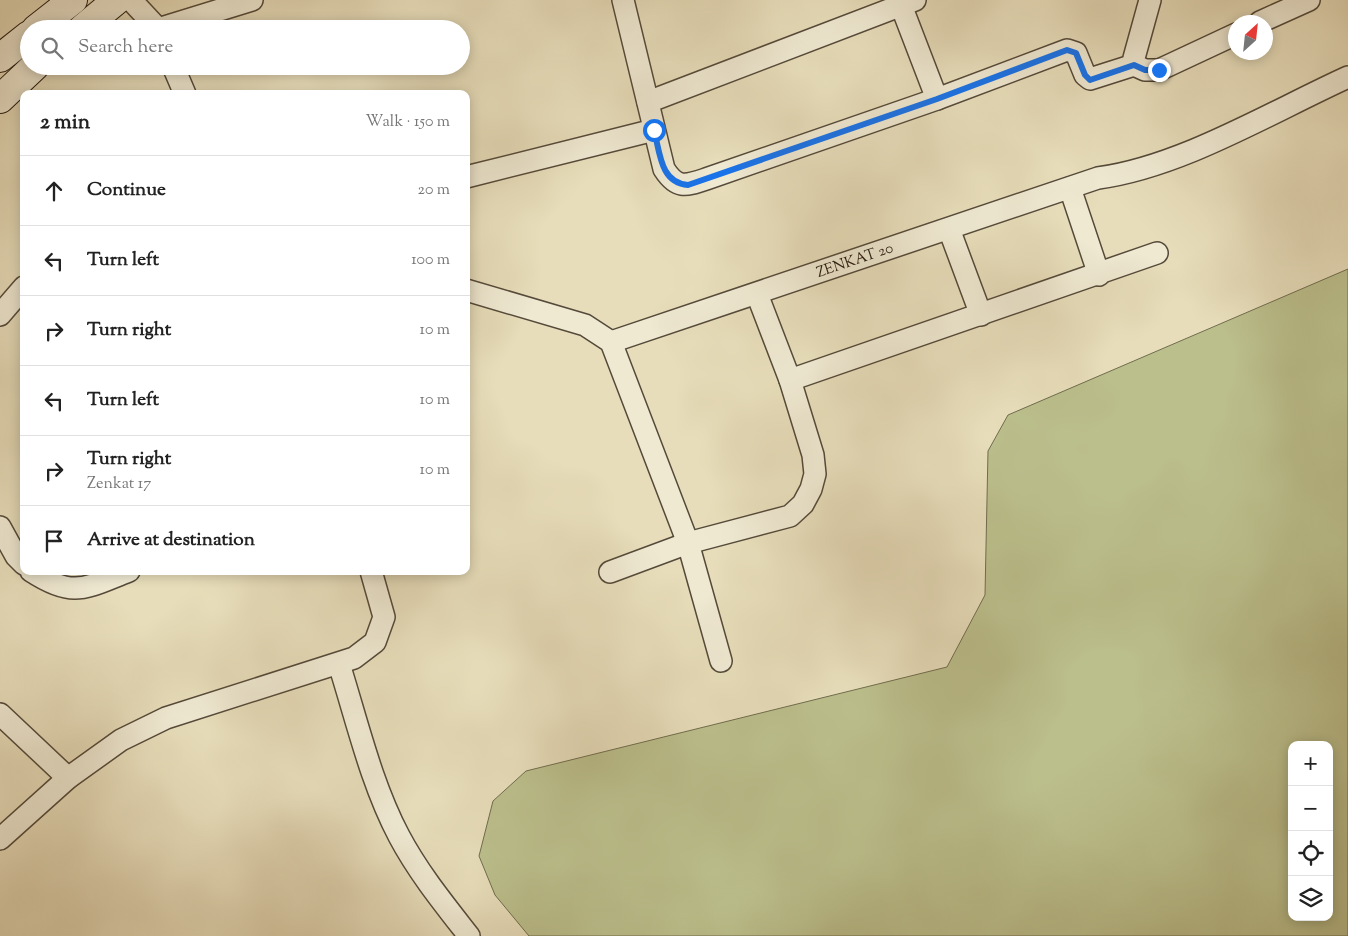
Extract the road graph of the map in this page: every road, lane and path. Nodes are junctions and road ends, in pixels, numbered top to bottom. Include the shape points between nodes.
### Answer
1 (73, 0) edge
2 (117, 0) edge
3 (131, 0) edge
4 (252, 0) edge
5 (1150, 0) edge
6 (1308, 0) edge
7 (629, 2) edge
8 (905, 2) edge
9 (1273, 16) edge
10 (47, 20) edge
11 (93, 20) edge
12 (150, 20) edge
13 (187, 20) edge
14 (1228, 38) edge
15 (20, 42) edge
16 (0, 58) edge
17 (1134, 65) junction
18 (25, 75) edge
19 (177, 75) edge
20 (1348, 77) edge
21 (183, 90) edge
22 (0, 99) edge
23 (937, 99) junction
24 (648, 102) junction
25 (654, 130) junction
26 (470, 175) edge
27 (1070, 188) junction
28 (949, 229) junction
29 (1157, 253) dead end
30 (1098, 275) junction
31 (470, 291) edge
32 (20, 292) edge
33 (757, 294) junction
34 (0, 315) edge
35 (981, 315) junction
36 (611, 342) junction
37 (790, 380) junction
38 (0, 527) edge
39 (688, 544) junction
40 (20, 560) edge
41 (610, 572) dead end
42 (37, 575) edge
43 (118, 575) edge
44 (372, 575) edge
45 (721, 661) dead end
46 (339, 664) junction
47 (0, 714) edge
48 (68, 778) junction
49 (0, 839) edge
50 (469, 936) edge

1 - 10 street
2 - 11 street
3 - 12 street
4 - 13 street
5 - 17 street
6 - 9 street
7 - 24 street
8 - 23 street
8 - 24 street
14 - 17 street via 1159,70 1145,70
15 - 16 street
17 - 23 street via 1090,80 1076,53 1067,50
18 - 22 street
19 - 21 street
20 - 27 street, ZENKAT 20 via 1208,143 1130,174 1098,178
23 - 25 street via 688,185 670,179 664,169
24 - 25 street
25 - 26 street
27 - 28 street, ZENKAT 20
27 - 30 street
28 - 33 street, ZENKAT 20
28 - 35 street
29 - 30 street
30 - 35 street
31 - 36 street via 585,325
32 - 34 street
33 - 36 street, ZENKAT 20
33 - 37 street
35 - 37 street
36 - 39 street
37 - 39 street via 813,455 815,474 803,504 790,516
38 - 40 street
39 - 41 street
39 - 45 street
42 - 43 street via 53,585 68,589 82,588
44 - 46 street via 384,617 375,642 354,658
46 - 48 street via 166,718 121,740
46 - 50 street via 377,784 399,836
47 - 48 street
48 - 49 street

